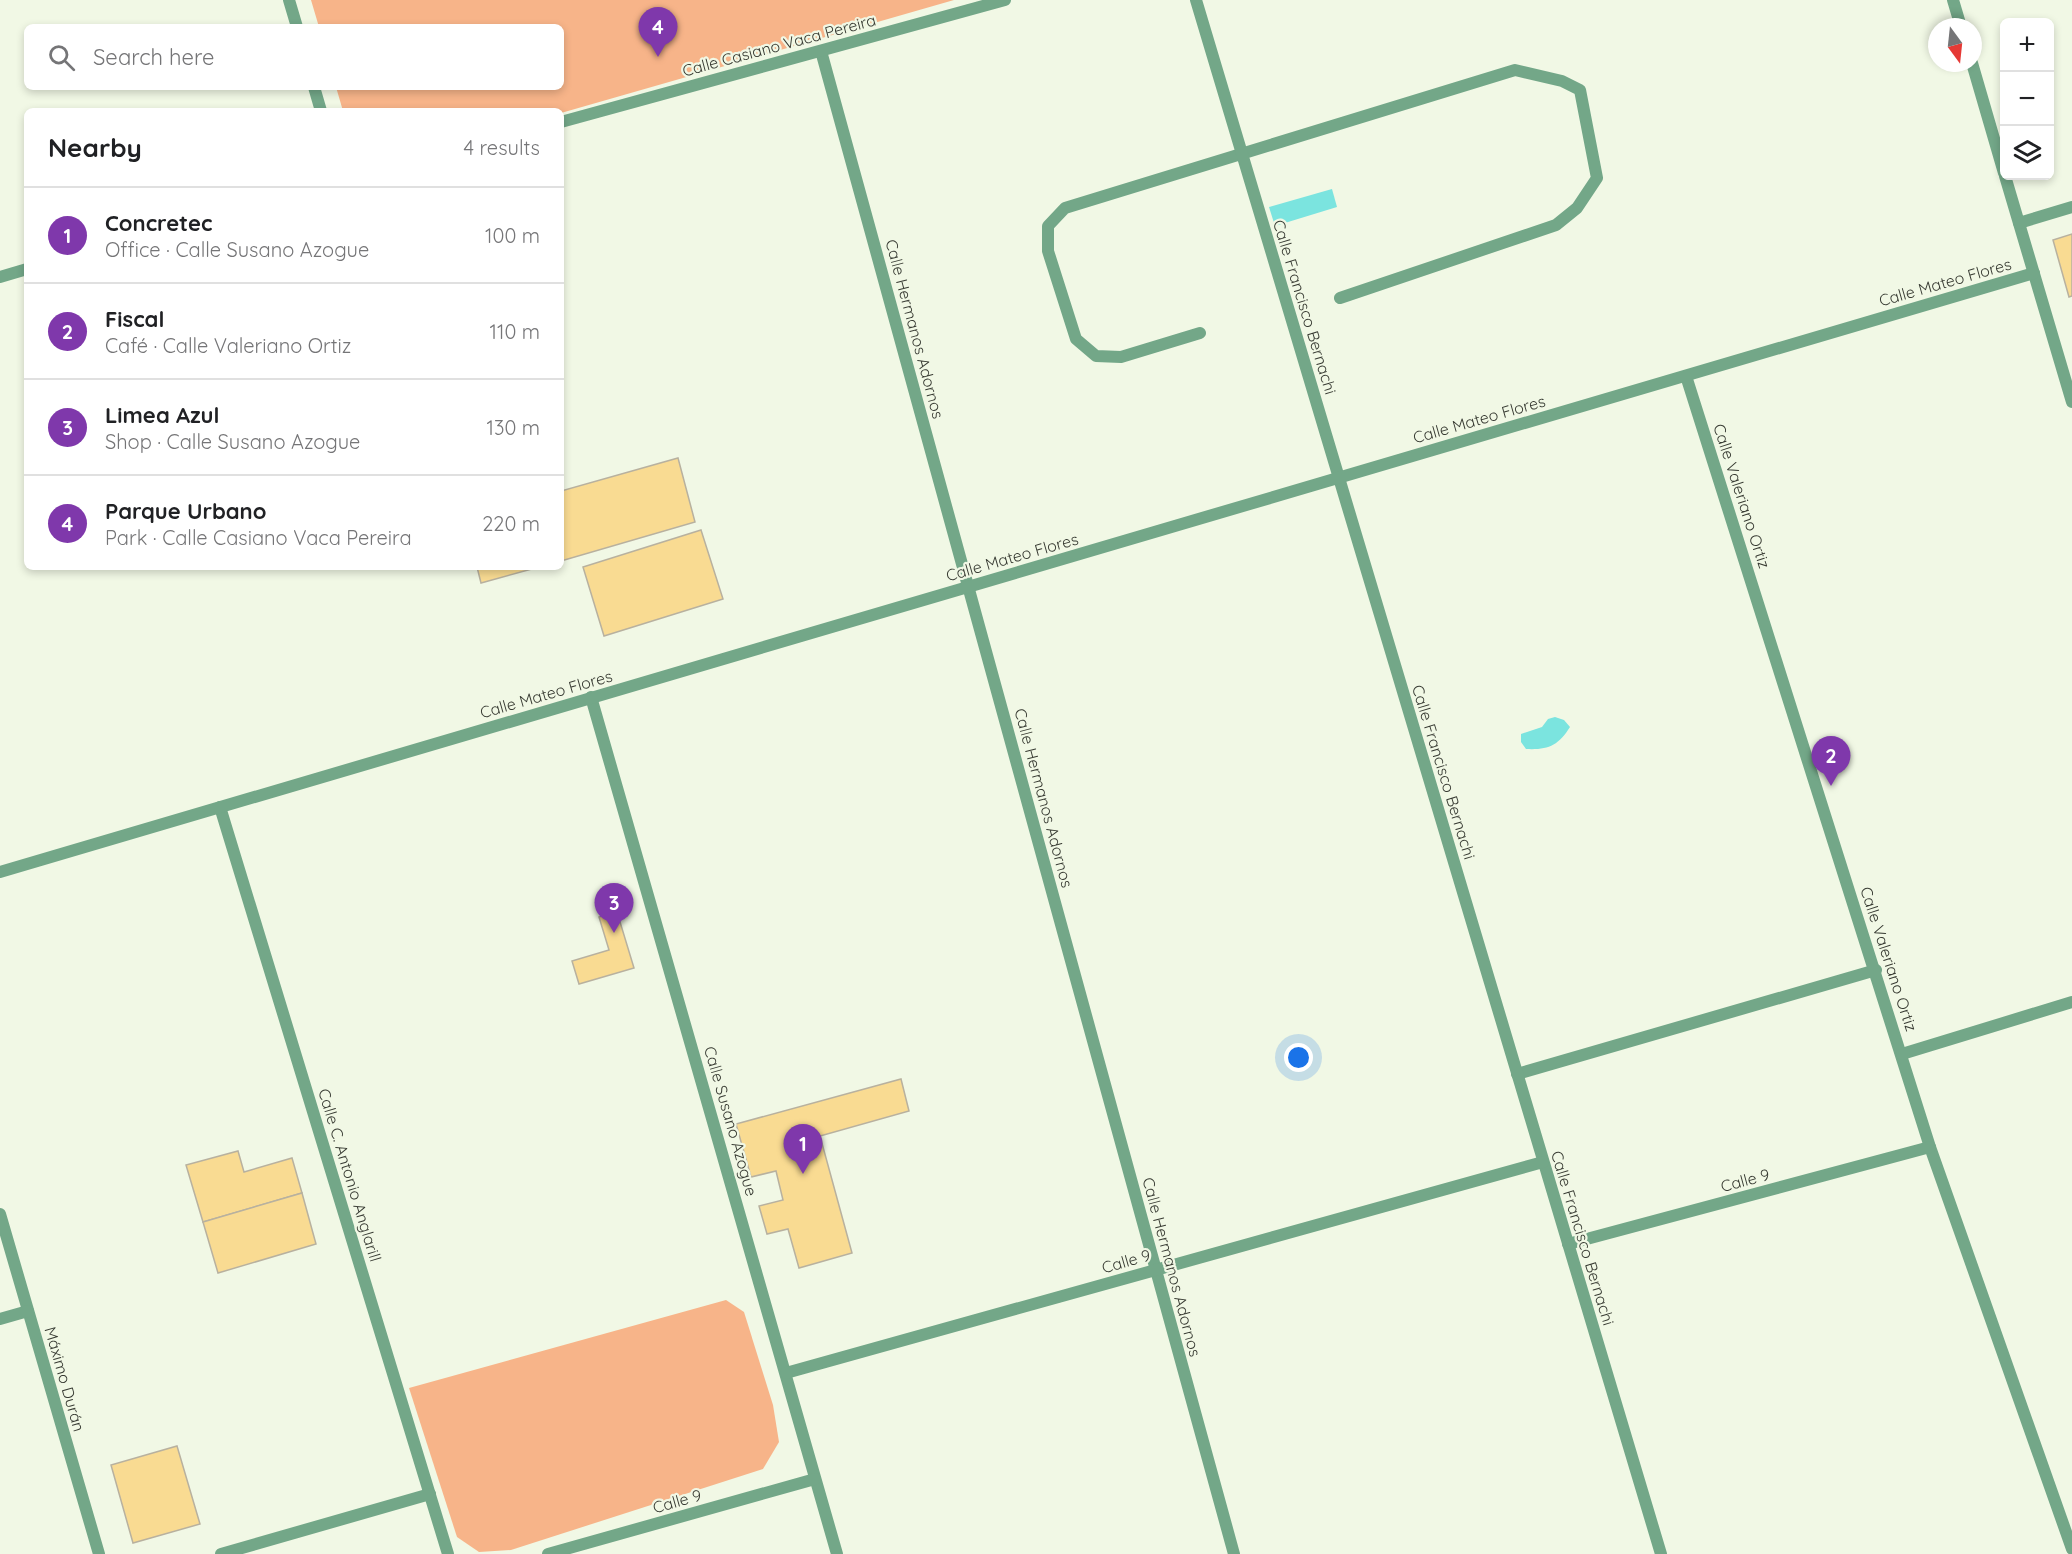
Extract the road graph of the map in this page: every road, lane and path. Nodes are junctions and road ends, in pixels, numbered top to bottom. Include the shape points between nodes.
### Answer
1 (289, 0) edge
2 (1005, 0) edge
3 (1196, 0) edge
4 (1953, 0) edge
5 (1958, 18) edge
6 (296, 24) edge
7 (821, 51) junction
8 (1975, 72) edge
9 (315, 90) edge
10 (320, 108) edge
11 (564, 122) edge
12 (1243, 154) junction
13 (2000, 157) edge
14 (2007, 180) edge
15 (2072, 207) edge
16 (2019, 223) junction
17 (24, 271) edge
18 (2034, 273) junction
19 (0, 277) edge
20 (1340, 298) dead end
21 (1200, 333) dead end
22 (1686, 376) junction
23 (2072, 402) edge
24 (1339, 478) junction
25 (969, 587) junction
26 (591, 697) junction
27 (220, 807) junction
28 (0, 872) edge
29 (1876, 970) junction
30 (2072, 1002) edge
31 (1902, 1054) junction
32 (1517, 1074) junction
33 (1930, 1147) junction
34 (1543, 1162) junction
35 (0, 1214) edge
36 (1568, 1244) junction
37 (1156, 1270) junction
38 (28, 1311) junction
39 (0, 1319) edge
40 (786, 1373) junction
41 (815, 1479) junction
42 (430, 1494) junction
43 (2072, 1549) edge
44 (99, 1554) edge
45 (221, 1554) edge
46 (448, 1554) edge
47 (548, 1554) edge
48 (837, 1554) edge
49 (1234, 1554) edge
50 (1661, 1554) edge

1 - 6 street
2 - 7 street, Calle Casiano Vaca Pereira
3 - 12 street, Calle Francisco Bernachi
4 - 5 street
7 - 11 street, Calle Casiano Vaca Pereira
7 - 25 street, Calle Hermanos Adornos
8 - 13 street
9 - 10 street
12 - 20 street via 1515,70 1562,81 1580,90 1597,178 1577,208 1556,225
12 - 21 street via 1065,208 1048,226 1047,251 1076,339 1096,356 1121,357
12 - 24 street, Calle Francisco Bernachi
14 - 16 street
15 - 16 street
16 - 18 street
17 - 19 street
18 - 22 street, Calle Mateo Flores
18 - 23 street
22 - 24 street, Calle Mateo Flores
22 - 29 street, Calle Valeriano Ortiz
24 - 25 street, Calle Mateo Flores
24 - 32 street, Calle Francisco Bernachi
25 - 26 street, Calle Mateo Flores
25 - 37 street, Calle Hermanos Adornos
26 - 27 street, Calle Mateo Flores
26 - 40 street, Calle Susano Azogue
27 - 28 street, Calle Mateo Flores
27 - 42 street, Calle C. Antonio Anglarill
29 - 31 street, Calle Valeriano Ortiz
29 - 32 street
30 - 31 street
31 - 33 street, Calle Valeriano Ortiz
32 - 34 street, Calle Francisco Bernachi
33 - 36 street, Calle 9
33 - 43 street, Calle Valeriano Ortiz
34 - 36 street, Calle Francisco Bernachi
34 - 37 street, Calle 9
35 - 38 street, Máximo Durán
36 - 50 street, Calle Francisco Bernachi
37 - 40 street, Calle 9
37 - 49 street, Calle Hermanos Adornos
38 - 39 street
38 - 44 street, Máximo Durán
40 - 41 street, Calle Susano Azogue
41 - 47 street, Calle 9
41 - 48 street, Calle Susano Azogue
42 - 45 street
42 - 46 street, Calle C. Antonio Anglarill

